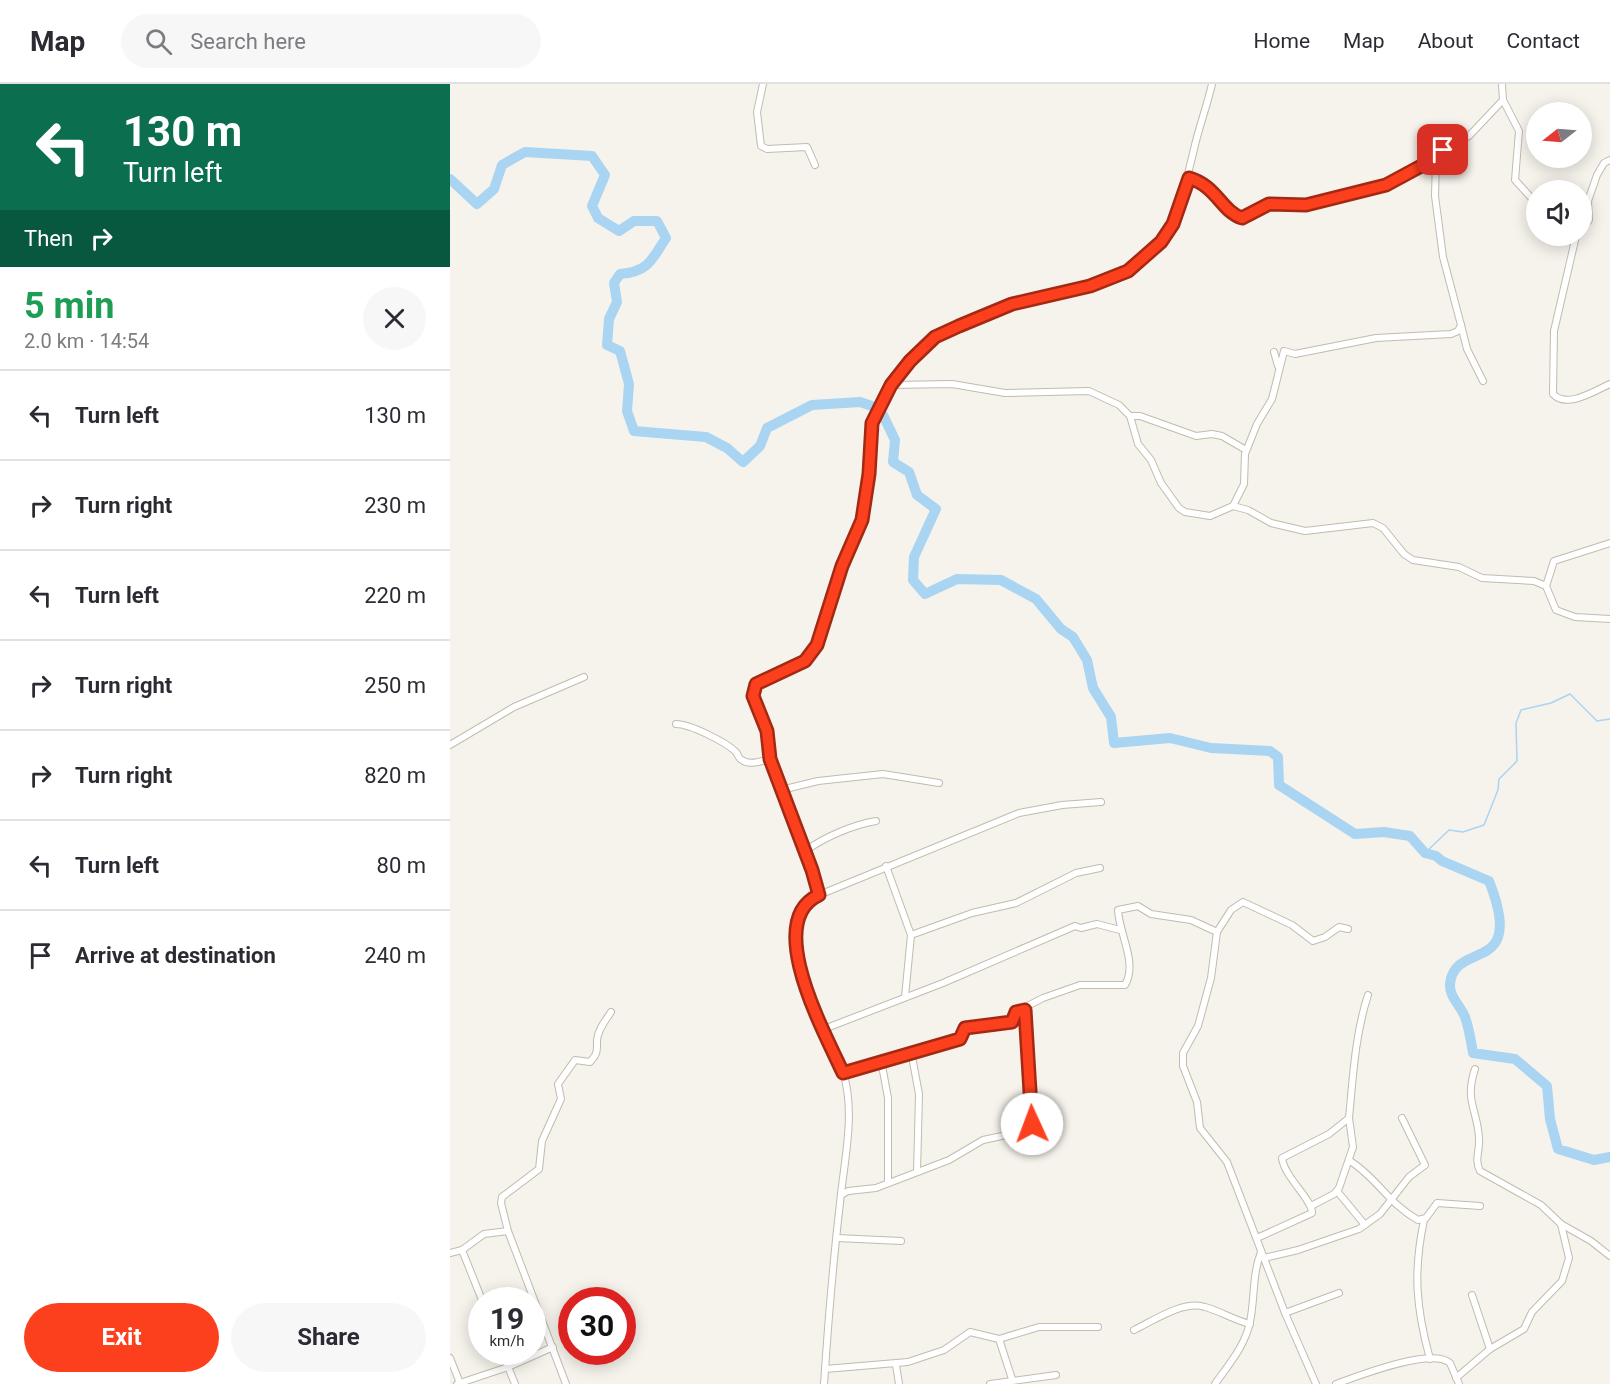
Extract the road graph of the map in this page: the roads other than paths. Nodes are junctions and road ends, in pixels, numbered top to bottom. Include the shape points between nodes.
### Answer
1 (763, 84) edge
2 (1212, 84) edge
3 (1502, 84) edge
4 (1503, 100) junction
5 (1436, 158) junction
6 (1610, 160) edge
7 (815, 165) dead end
8 (1189, 178) junction
9 (1592, 191) edge
10 (1526, 192) edge
11 (1574, 246) edge
12 (1461, 325) junction
13 (1274, 352) dead end
14 (1278, 366) junction
15 (1483, 381) dead end
16 (1610, 384) edge
17 (891, 385) junction
18 (1130, 416) junction
19 (1246, 450) junction
20 (1233, 506) junction
21 (1610, 543) edge
22 (1546, 586) junction
23 (1610, 619) edge
24 (584, 677) dead end
25 (676, 724) dead end
26 (450, 745) edge
27 (770, 759) junction
28 (939, 783) dead end
29 (782, 790) junction
30 (1101, 802) dead end
31 (876, 821) dead end
32 (805, 851) junction
33 (886, 867) junction
34 (1100, 868) dead end
35 (819, 895) junction
36 (1348, 929) dead end
37 (1120, 930) junction
38 (1217, 932) junction
39 (911, 935) junction
40 (1368, 995) dead end
41 (904, 997) junction
42 (1025, 1010) junction
43 (611, 1012) dead end
44 (824, 1029) junction
45 (911, 1051) junction
46 (881, 1060) junction
47 (1474, 1069) dead end
48 (843, 1073) junction
49 (1402, 1118) dead end
50 (1349, 1119) junction
51 (1350, 1161) junction
52 (917, 1172) junction
53 (888, 1184) junction
54 (1337, 1191) junction
55 (841, 1196) junction
56 (1391, 1202) junction
57 (1311, 1206) junction
58 (1480, 1206) dead end
59 (1424, 1220) junction
60 (1561, 1224) junction
61 (1365, 1226) junction
62 (508, 1231) junction
63 (837, 1238) junction
64 (1257, 1238) junction
65 (901, 1241) dead end
66 (462, 1250) junction
67 (450, 1253) edge
68 (1263, 1254) junction
69 (1610, 1256) edge
70 (477, 1287) edge
71 (1339, 1293) dead end
72 (1472, 1295) dead end
73 (1285, 1313) junction
74 (1250, 1324) junction
75 (1098, 1327) dead end
76 (1134, 1330) dead end
77 (999, 1339) junction
78 (553, 1347) junction
79 (1490, 1349) junction
80 (450, 1358) edge
81 (1430, 1359) junction
82 (896, 1365) junction
83 (508, 1366) junction
84 (825, 1369) junction
85 (1056, 1375) dead end
86 (1012, 1379) junction
87 (1458, 1381) edge
88 (458, 1383) edge
89 (515, 1384) edge
90 (566, 1384) edge
91 (824, 1384) edge
92 (899, 1384) edge
93 (990, 1384) edge
94 (1215, 1384) edge
95 (1316, 1384) edge
96 (1336, 1384) edge

1 - 7 street via 758,112 761,146 807,147
2 - 8 street
3 - 4 street
4 - 5 street via 1469,136
4 - 10 street via 1519,131 1515,180
5 - 8 street via 1386,185 1306,205 1269,204 1242,218 1208,186
5 - 12 street via 1435,196 1443,257
6 - 9 street via 1604,163
8 - 17 street via 1173,224 1161,242 1128,271 1090,286 1012,304 935,337
11 - 16 street via 1554,331 1553,393 1570,401
12 - 14 street via 1451,334 1376,338 1307,353 1284,351
12 - 15 street via 1467,349
13 - 14 street
14 - 19 street via 1272,399
17 - 18 street via 952,384 1005,393 1089,391 1119,405
17 - 27 street via 874,418 862,520 842,566 817,645 805,661 756,684 752,693 767,731
18 - 19 street via 1196,436 1222,436
18 - 20 street via 1138,444 1179,508 1210,516
19 - 20 street via 1244,484
20 - 22 street via 1271,523 1305,531 1373,524 1383,528 1413,560 1459,567 1482,578 1534,581
21 - 22 street via 1554,561
22 - 23 street via 1556,610 1575,617
24 - 26 street via 514,707
25 - 27 street via 696,728 723,742 750,763
27 - 29 street
28 - 29 street via 883,774 818,781
29 - 32 street
30 - 33 street via 1019,813
31 - 32 street via 818,842
32 - 35 street
33 - 35 street
33 - 39 street
34 - 39 street via 1076,873 1016,903 972,913
35 - 44 street via 809,901 799,916 796,933 802,977
36 - 38 street via 1339,927 1313,940 1292,925 1243,902 1235,905
37 - 38 street via 1119,909 1135,906 1151,914 1191,920
37 - 41 street via 1096,924 1075,926
37 - 42 street via 1130,967 1125,985 1080,985 1043,998
38 - 64 street via 1198,1026 1183,1053 1183,1066 1197,1102 1200,1128 1225,1158
39 - 41 street
40 - 50 street via 1354,1055
41 - 44 street
42 - 45 street via 1016,1012 1012,1022 965,1028 960,1039
42 - 52 street via 1033,1114 1030,1130 983,1140 949,1160
43 - 62 street via 597,1039 597,1054 590,1062 575,1060 558,1084 561,1100 542,1141 539,1169 502,1197
44 - 48 street
45 - 46 street
45 - 52 street via 919,1094
46 - 48 street
46 - 53 street via 888,1098
47 - 60 street via 1469,1094 1479,1132 1476,1160 1480,1171 1541,1205
48 - 55 street via 848,1107
49 - 56 street via 1425,1163
50 - 51 street via 1353,1141
50 - 57 street via 1282,1158 1296,1187
51 - 54 street
51 - 56 street
52 - 53 street
53 - 55 street via 848,1191
54 - 57 street
54 - 61 street
55 - 63 street
56 - 59 street
56 - 61 street
57 - 64 street via 1310,1216
58 - 59 street via 1437,1203
59 - 81 street via 1415,1276 1418,1311
60 - 69 street
60 - 79 street via 1569,1258 1562,1281 1532,1312 1524,1329
61 - 68 street via 1318,1244
62 - 66 street via 484,1234
62 - 78 street
63 - 65 street
63 - 84 street
64 - 68 street
66 - 67 street
66 - 70 street
68 - 73 street
68 - 74 street via 1254,1273
71 - 73 street
72 - 79 street
73 - 95 street
74 - 76 street via 1194,1306
74 - 94 street via 1242,1345
75 - 77 street via 1039,1327
77 - 82 street via 970,1332 939,1352
77 - 86 street
78 - 83 street
78 - 90 street
79 - 87 street
80 - 88 street
81 - 87 street via 1447,1360
81 - 96 street
82 - 84 street
82 - 92 street
83 - 88 street
83 - 89 street
84 - 91 street
85 - 86 street
86 - 93 street

